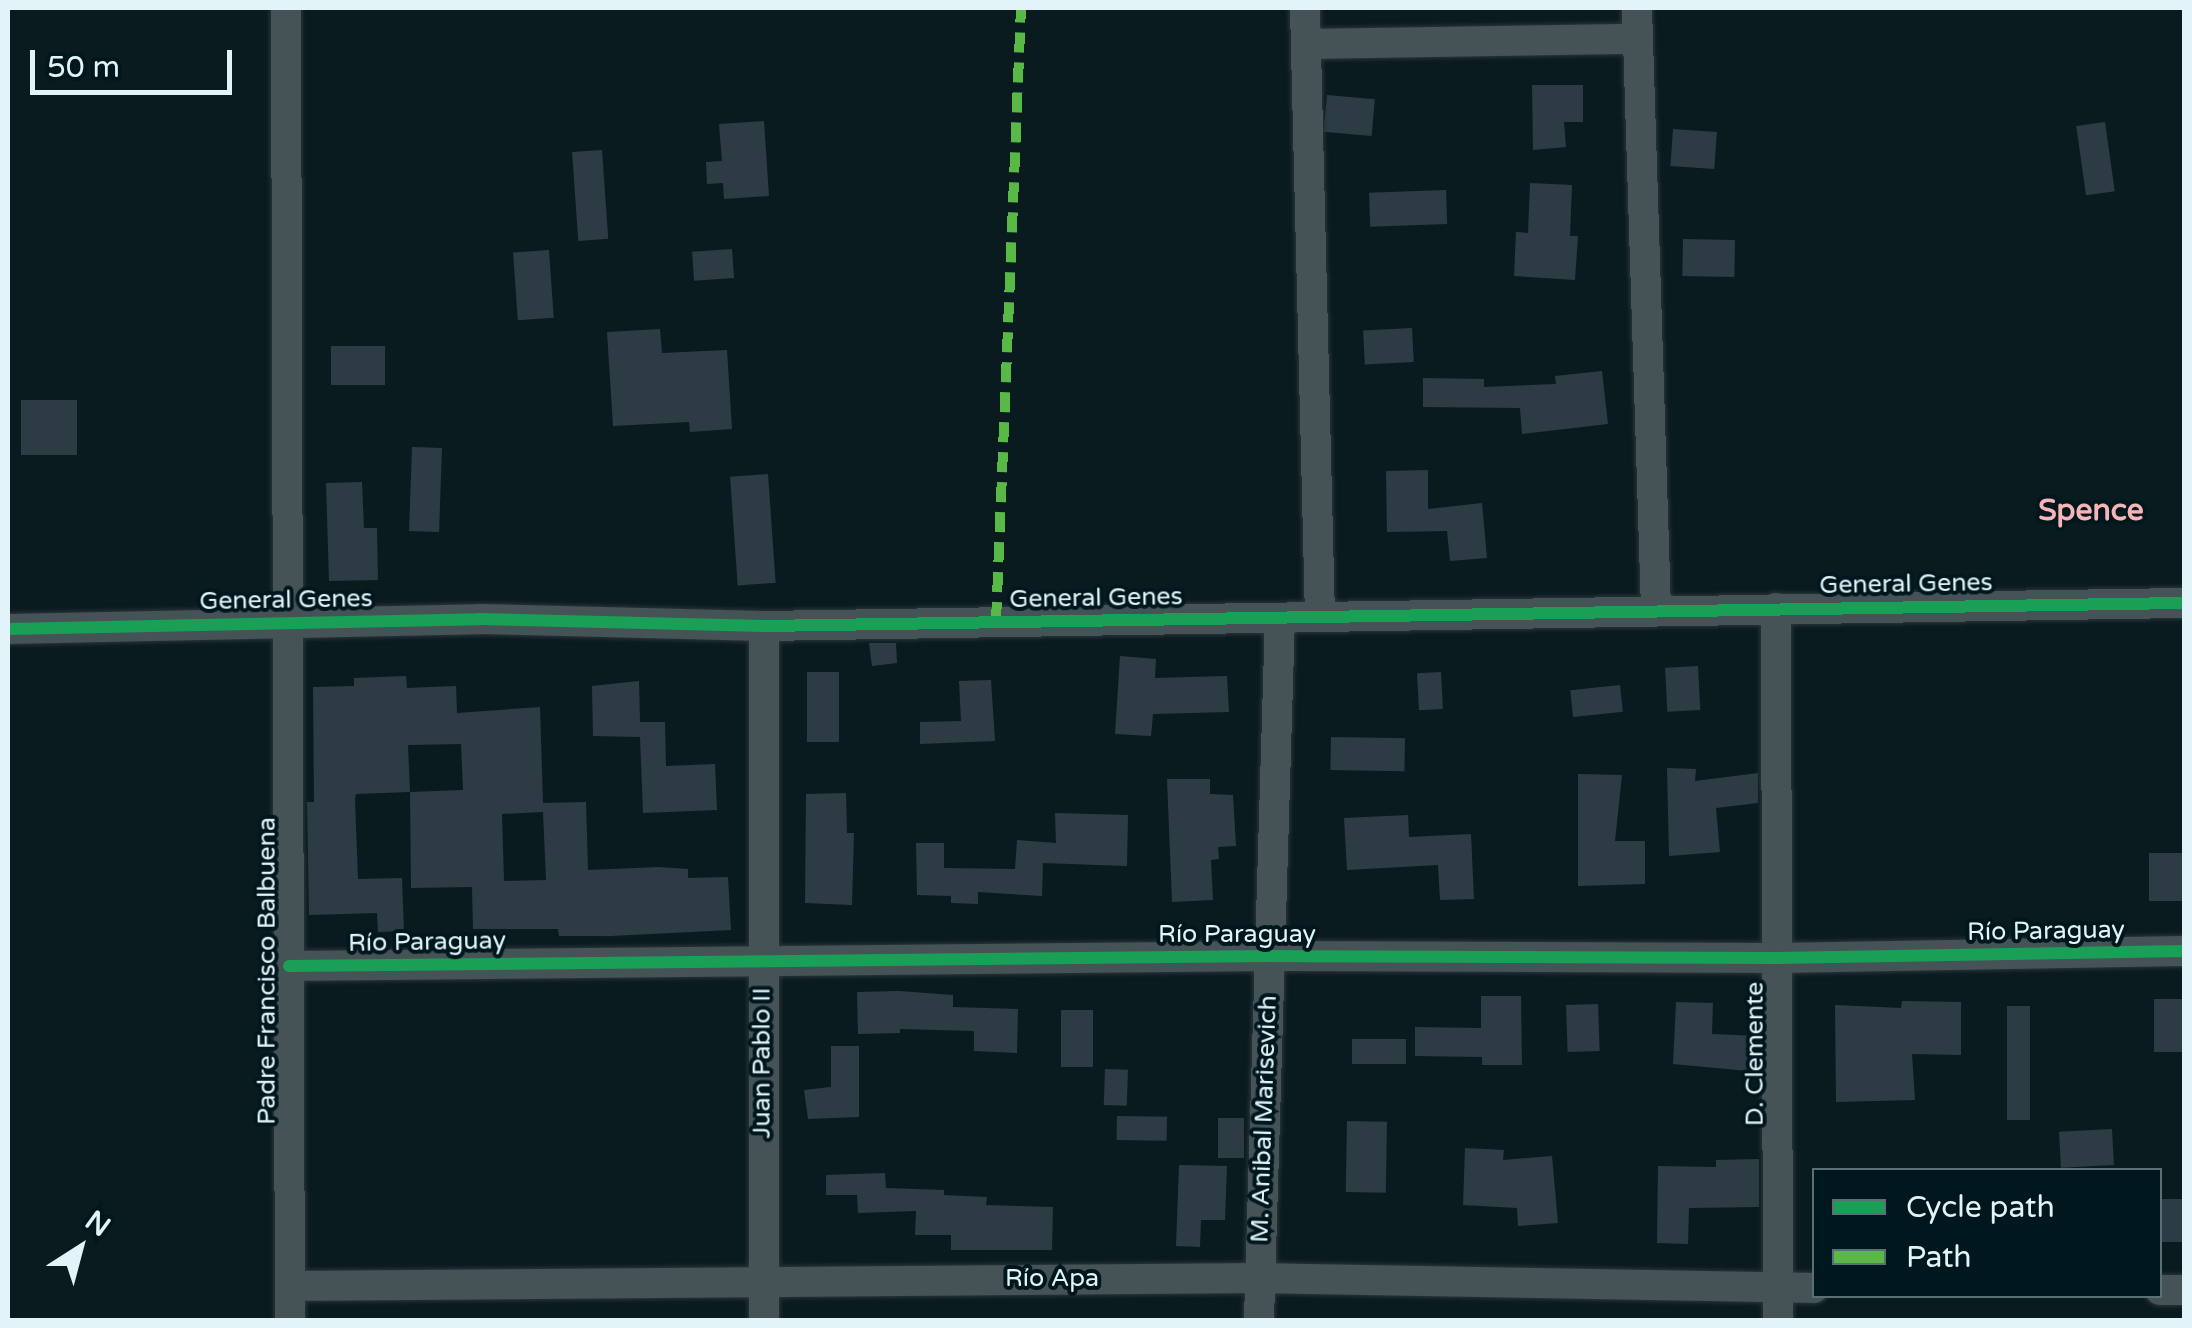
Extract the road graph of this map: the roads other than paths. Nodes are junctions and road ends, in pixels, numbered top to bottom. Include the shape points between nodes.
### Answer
1 (286, 8) edge
2 (1306, 8) edge
3 (1637, 8) edge
4 (1638, 39) junction
5 (1306, 44) junction
6 (2184, 603) edge
7 (1776, 608) junction
8 (1656, 610) junction
9 (1320, 617) junction
10 (1280, 618) junction
11 (291, 622) junction
12 (764, 626) junction
13 (8, 629) edge
14 (2184, 951) edge
15 (1269, 956) junction
16 (1777, 958) junction
17 (762, 961) junction
18 (289, 966) junction
19 (1259, 1278) junction
20 (764, 1279) junction
21 (290, 1286) junction
22 (1778, 1288) junction
23 (1812, 1288) edge
24 (290, 1320) edge
25 (764, 1320) edge
26 (1259, 1320) edge
27 (1778, 1320) edge

1 - 11 street, Padre Francisco Balbuena
2 - 5 street
3 - 4 street
4 - 5 street
4 - 8 street
5 - 9 street
6 - 7 street, General Genes
7 - 8 street, General Genes
7 - 16 street, D. Clemente
8 - 9 street, General Genes
9 - 10 street, General Genes
10 - 12 street, General Genes
10 - 15 street, M. Anibal Marisevich
11 - 12 street, General Genes
11 - 13 street, General Genes
11 - 18 street, Padre Francisco Balbuena
12 - 17 street, Juan Pablo II
14 - 16 street, Río Paraguay
15 - 16 street, Río Paraguay
15 - 17 street, Río Paraguay
15 - 19 street, M. Anibal Marisevich
16 - 22 street, D. Clemente
17 - 18 street, Río Paraguay
17 - 20 street, Juan Pablo II
18 - 21 street, Padre Francisco Balbuena
19 - 20 street, Río Apa
19 - 22 street, Río Apa
19 - 26 street, M. Anibal Marisevich
20 - 21 street, Río Apa
20 - 25 street, Juan Pablo II
21 - 24 street, Padre Francisco Balbuena
22 - 23 street, Río Apa
22 - 27 street, D. Clemente

